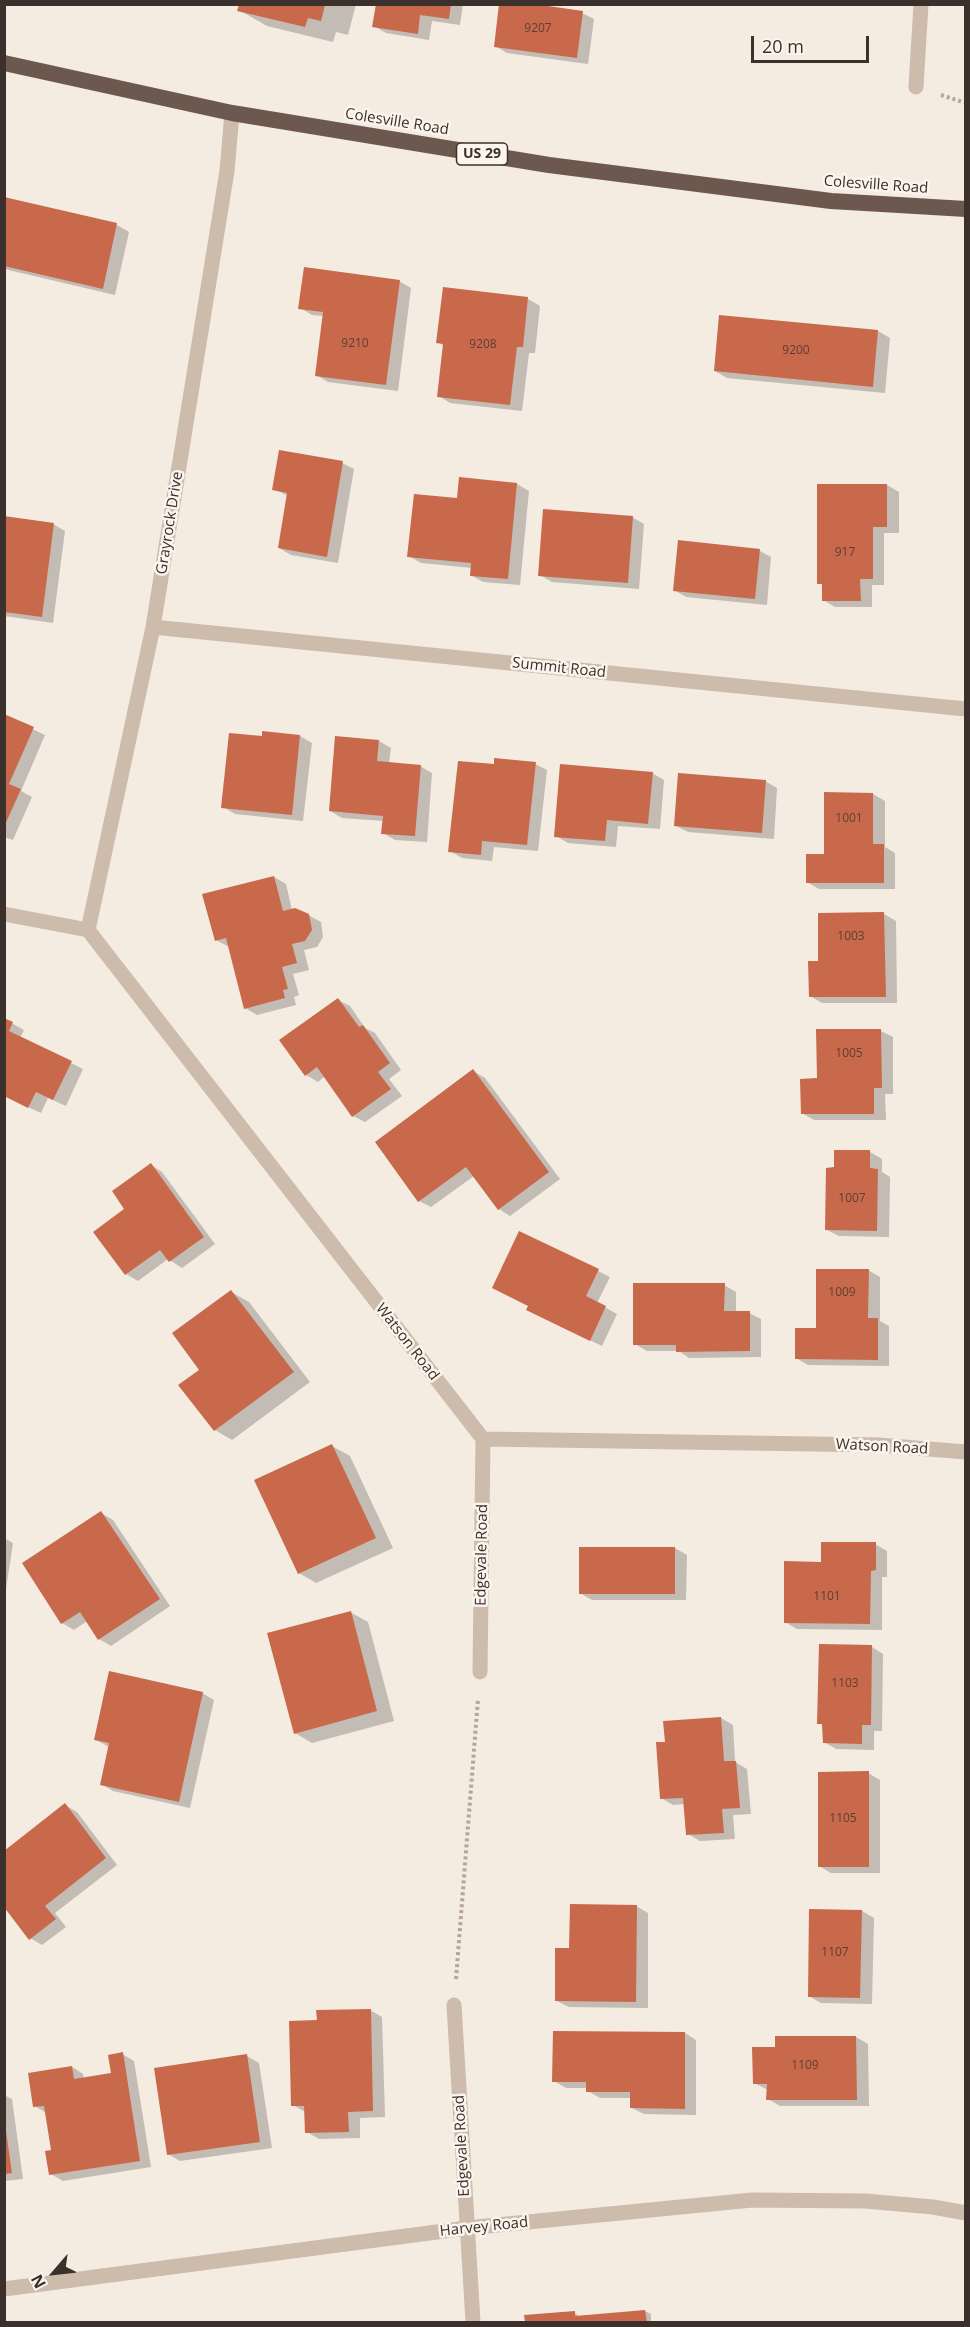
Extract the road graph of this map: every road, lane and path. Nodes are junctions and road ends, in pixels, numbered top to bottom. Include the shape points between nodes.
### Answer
1 (921, 4) edge
2 (4, 63) edge
3 (916, 87) dead end
4 (951, 98) dead end
5 (966, 103) edge
6 (232, 112) junction
7 (966, 209) edge
8 (153, 627) junction
9 (966, 709) edge
10 (4, 914) edge
11 (88, 930) junction
12 (483, 1439) junction
13 (966, 1452) edge
14 (480, 1672) joint
15 (454, 2005) joint
16 (966, 2213) edge
17 (467, 2228) junction
18 (4, 2289) edge
19 (474, 2322) edge

1 - 3 street
2 - 6 highway, Colesville Road / US 29
4 - 5 path
6 - 7 highway, Colesville Road / US 29 via 549,165 831,201
6 - 8 street, Grayrock Drive via 227,171
8 - 9 street, Summit Road
8 - 11 street, Grayrock Drive
10 - 11 street
11 - 12 street, Watson Road
12 - 13 street, Watson Road via 879,1445
12 - 14 street, Edgevale Road
14 - 15 path
15 - 17 street, Edgevale Road
16 - 17 street, Harvey Road via 865,2201 752,2200
17 - 18 street, Harvey Road
17 - 19 street, Edgevale Road

